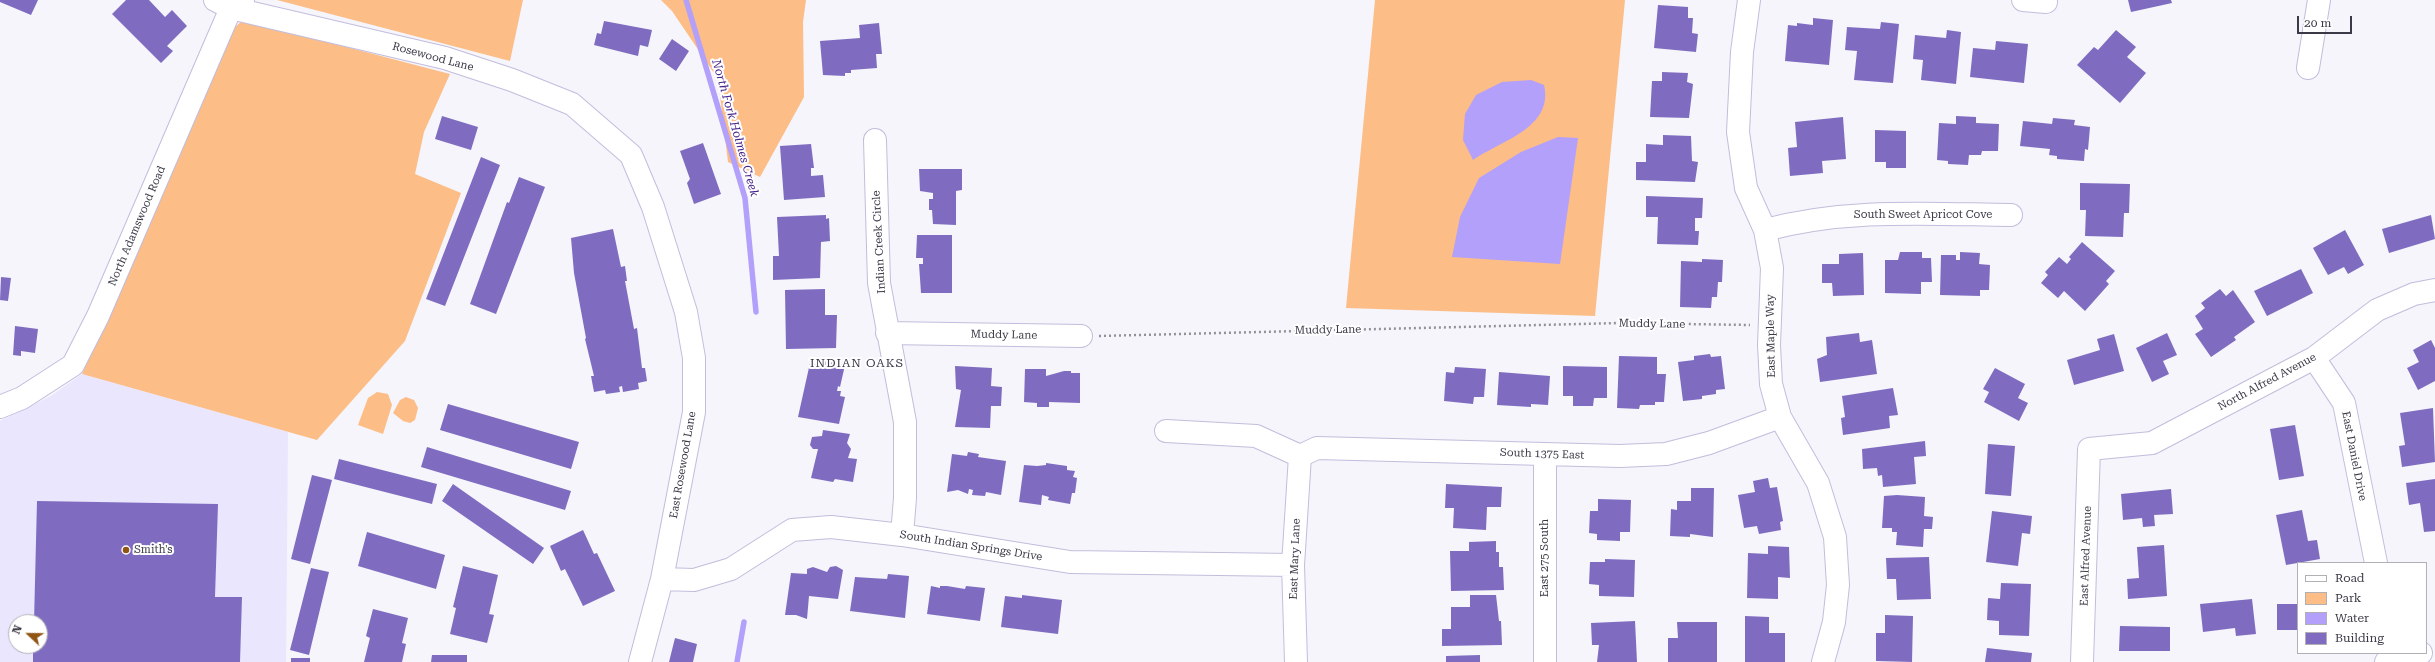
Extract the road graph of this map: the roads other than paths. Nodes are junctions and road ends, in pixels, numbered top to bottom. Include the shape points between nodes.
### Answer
1 (1749, 0) edge
2 (2023, 0) edge
3 (2319, 0) edge
4 (2046, 2) dead end
5 (230, 3) edge
6 (2308, 68) dead end
7 (875, 140) dead end
8 (631, 155) joint
9 (2011, 215) dead end
10 (1765, 230) junction
11 (2435, 290) edge
12 (887, 334) junction
13 (1081, 336) road end
14 (2314, 358) junction
15 (0, 408) edge
16 (1780, 417) junction
17 (1166, 431) dead end
18 (2090, 449) joint
19 (1545, 454) junction
20 (1300, 456) junction
21 (902, 535) junction
22 (2376, 562) edge
23 (1293, 565) junction
24 (662, 578) junction
25 (2416, 654) edge
26 (2392, 659) edge
27 (640, 662) edge
28 (1296, 662) edge
29 (1545, 662) edge
30 (1823, 662) edge
31 (2082, 662) edge

1 - 10 street, East Maple Way via 1742,52 1738,132 1746,188
2 - 4 street
3 - 6 street
5 - 8 street, Rosewood Lane via 445,58 512,80 572,104
5 - 15 street, North Adamswood Road via 98,316 74,365 22,398
7 - 12 street, Indian Creek Circle via 879,283
8 - 24 street, East Rosewood Lane via 654,207 684,304 694,358 694,412
9 - 10 street, South Sweet Apricot Cove via 1864,213 1808,219
10 - 16 street, East Maple Way via 1772,268 1769,325 1771,384
11 - 14 street, North Alfred Avenue via 2414,294 2377,310
12 - 13 street, Muddy Lane
12 - 21 street, Indian Creek Circle via 905,422 905,498
14 - 18 street, North Alfred Avenue via 2152,443
14 - 22 street, East Daniel Drive via 2344,403
16 - 19 street, South 1375 East via 1716,441 1666,454
16 - 30 street, East Maple Way via 1818,483 1835,537 1837,593 1834,622
17 - 20 street via 1256,436
18 - 31 street, East Alfred Avenue
19 - 20 street, South 1375 East via 1317,448
19 - 29 street, East 275 South
20 - 23 street, East Mary Lane
21 - 23 street, South Indian Springs Drive via 1070,562
21 - 24 street, South Indian Springs Drive via 832,527 792,530 731,569 694,580
23 - 28 street, East Mary Lane
24 - 27 street, East Rosewood Lane
25 - 26 street

